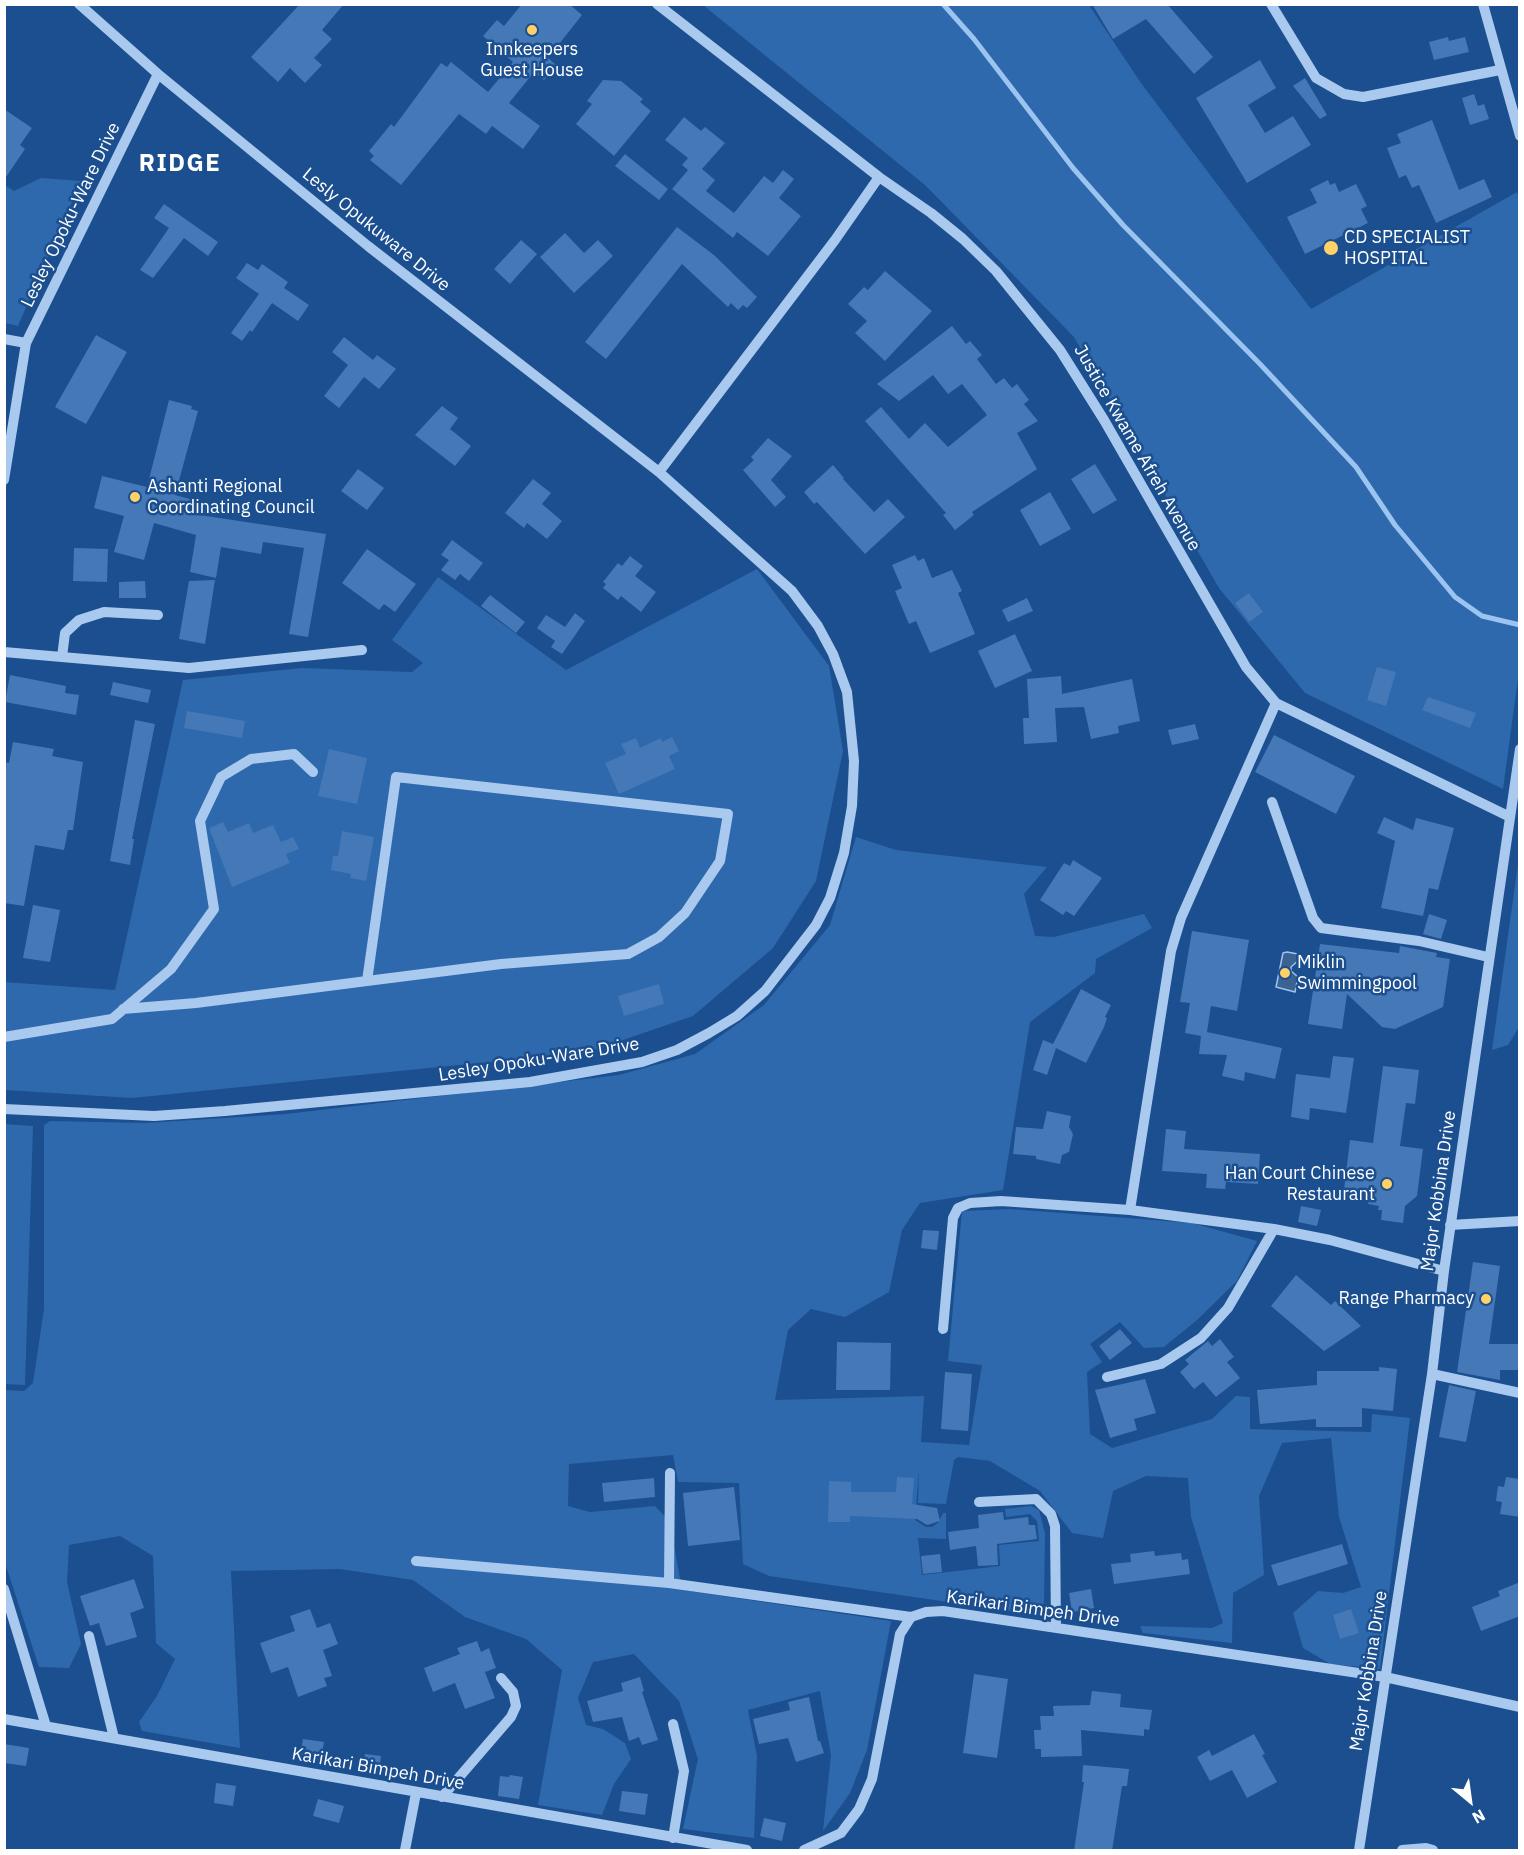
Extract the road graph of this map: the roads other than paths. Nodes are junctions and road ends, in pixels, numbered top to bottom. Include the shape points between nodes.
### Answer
1 (79, 4) edge
2 (657, 4) edge
3 (1271, 4) edge
4 (1483, 4) edge
5 (1500, 70) junction
6 (158, 74) junction
7 (1520, 136) edge
8 (879, 177) junction
9 (4, 339) edge
10 (26, 343) junction
11 (659, 472) junction
12 (4, 480) edge
13 (158, 615) dead end
14 (362, 650) dead end
15 (4, 652) edge
16 (62, 657) junction
17 (1276, 703) junction
18 (1520, 749) edge
19 (313, 772) dead end
20 (1272, 802) dead end
21 (1508, 816) junction
22 (1488, 957) junction
23 (367, 981) junction
24 (123, 1009) junction
25 (4, 1037) edge
26 (4, 1109) edge
27 (1130, 1210) junction
28 (1520, 1221) edge
29 (1450, 1226) junction
30 (1274, 1229) junction
31 (1444, 1271) junction
32 (943, 1329) dead end
33 (1432, 1374) junction
34 (1107, 1377) dead end
35 (1520, 1393) edge
36 (670, 1473) dead end
37 (979, 1502) dead end
38 (416, 1561) dead end
39 (669, 1583) junction
40 (4, 1589) edge
41 (911, 1617) junction
42 (1056, 1628) junction
43 (89, 1636) dead end
44 (1385, 1677) junction
45 (501, 1678) dead end
46 (1520, 1707) edge
47 (4, 1719) edge
48 (674, 1724) dead end
49 (46, 1726) junction
50 (114, 1738) junction
51 (416, 1793) junction
52 (442, 1797) junction
53 (673, 1838) junction
54 (405, 1851) edge
55 (747, 1851) edge
56 (804, 1851) edge
57 (1359, 1851) edge
58 (1402, 1851) edge
59 (1433, 1851) edge

1 - 6 street, Lesly Opukuware Drive
2 - 8 street, Justice Kwame Afreh Avenue
3 - 5 street via 1316,78 1344,94 1363,97
4 - 5 street
5 - 7 street
6 - 10 street, Lesley Opoku-Ware Drive
6 - 11 street, Lesly Opukuware Drive via 368,246
8 - 11 street
8 - 17 street, Justice Kwame Afreh Avenue via 963,238 1017,295 1060,350 1246,667
9 - 10 street
10 - 12 street, Lesley Opoku-Ware Drive
11 - 26 street, Lesley Opoku-Ware Drive via 792,591 833,654 846,692 854,760 844,853 830,898 816,925 765,991 737,1016 677,1050 642,1062 530,1082 154,1116
13 - 16 street via 104,612 79,620 65,633
14 - 16 street via 189,668
15 - 16 street
17 - 21 street, Justice Kwame Afreh Avenue
17 - 27 street via 1181,918 1171,951
18 - 21 street, Major Kobbina Drive
19 - 24 street via 294,754 251,759 222,777 200,821 214,909 171,969
20 - 22 street via 1313,918 1321,928 1419,941
21 - 22 street, Major Kobbina Drive
22 - 29 street, Major Kobbina Drive
23 - 23 street via 396,777 728,814 720,861 685,913 659,937 628,954 501,963
23 - 24 street
24 - 25 street via 112,1019
27 - 30 street
27 - 32 street via 1001,1202 970,1203 958,1208 953,1218
28 - 29 street
29 - 31 street, Major Kobbina Drive
30 - 31 street
30 - 34 street via 1228,1308 1201,1338 1161,1364
31 - 33 street, Major Kobbina Drive
33 - 35 street
33 - 44 street, Major Kobbina Drive
36 - 39 street
37 - 42 street via 1036,1499 1051,1514 1055,1526
38 - 39 street, Karikari Bimpeh Drive
39 - 41 street, Karikari Bimpeh Drive
40 - 49 street
41 - 42 street, Karikari Bimpeh Drive via 943,1611
41 - 56 street via 900,1634 872,1779 859,1809 841,1833
42 - 44 street, Karikari Bimpeh Drive
43 - 50 street
44 - 46 street, Karikari Bimpeh Drive
44 - 57 street, Major Kobbina Drive
45 - 52 street via 513,1692 516,1706 511,1717
47 - 49 street, Karikari Bimpeh Drive
48 - 53 street via 684,1771
49 - 50 street, Karikari Bimpeh Drive
50 - 51 street, Karikari Bimpeh Drive
51 - 52 street, Karikari Bimpeh Drive
51 - 54 street
52 - 53 street, Karikari Bimpeh Drive
53 - 55 street, Karikari Bimpeh Drive
58 - 59 street

